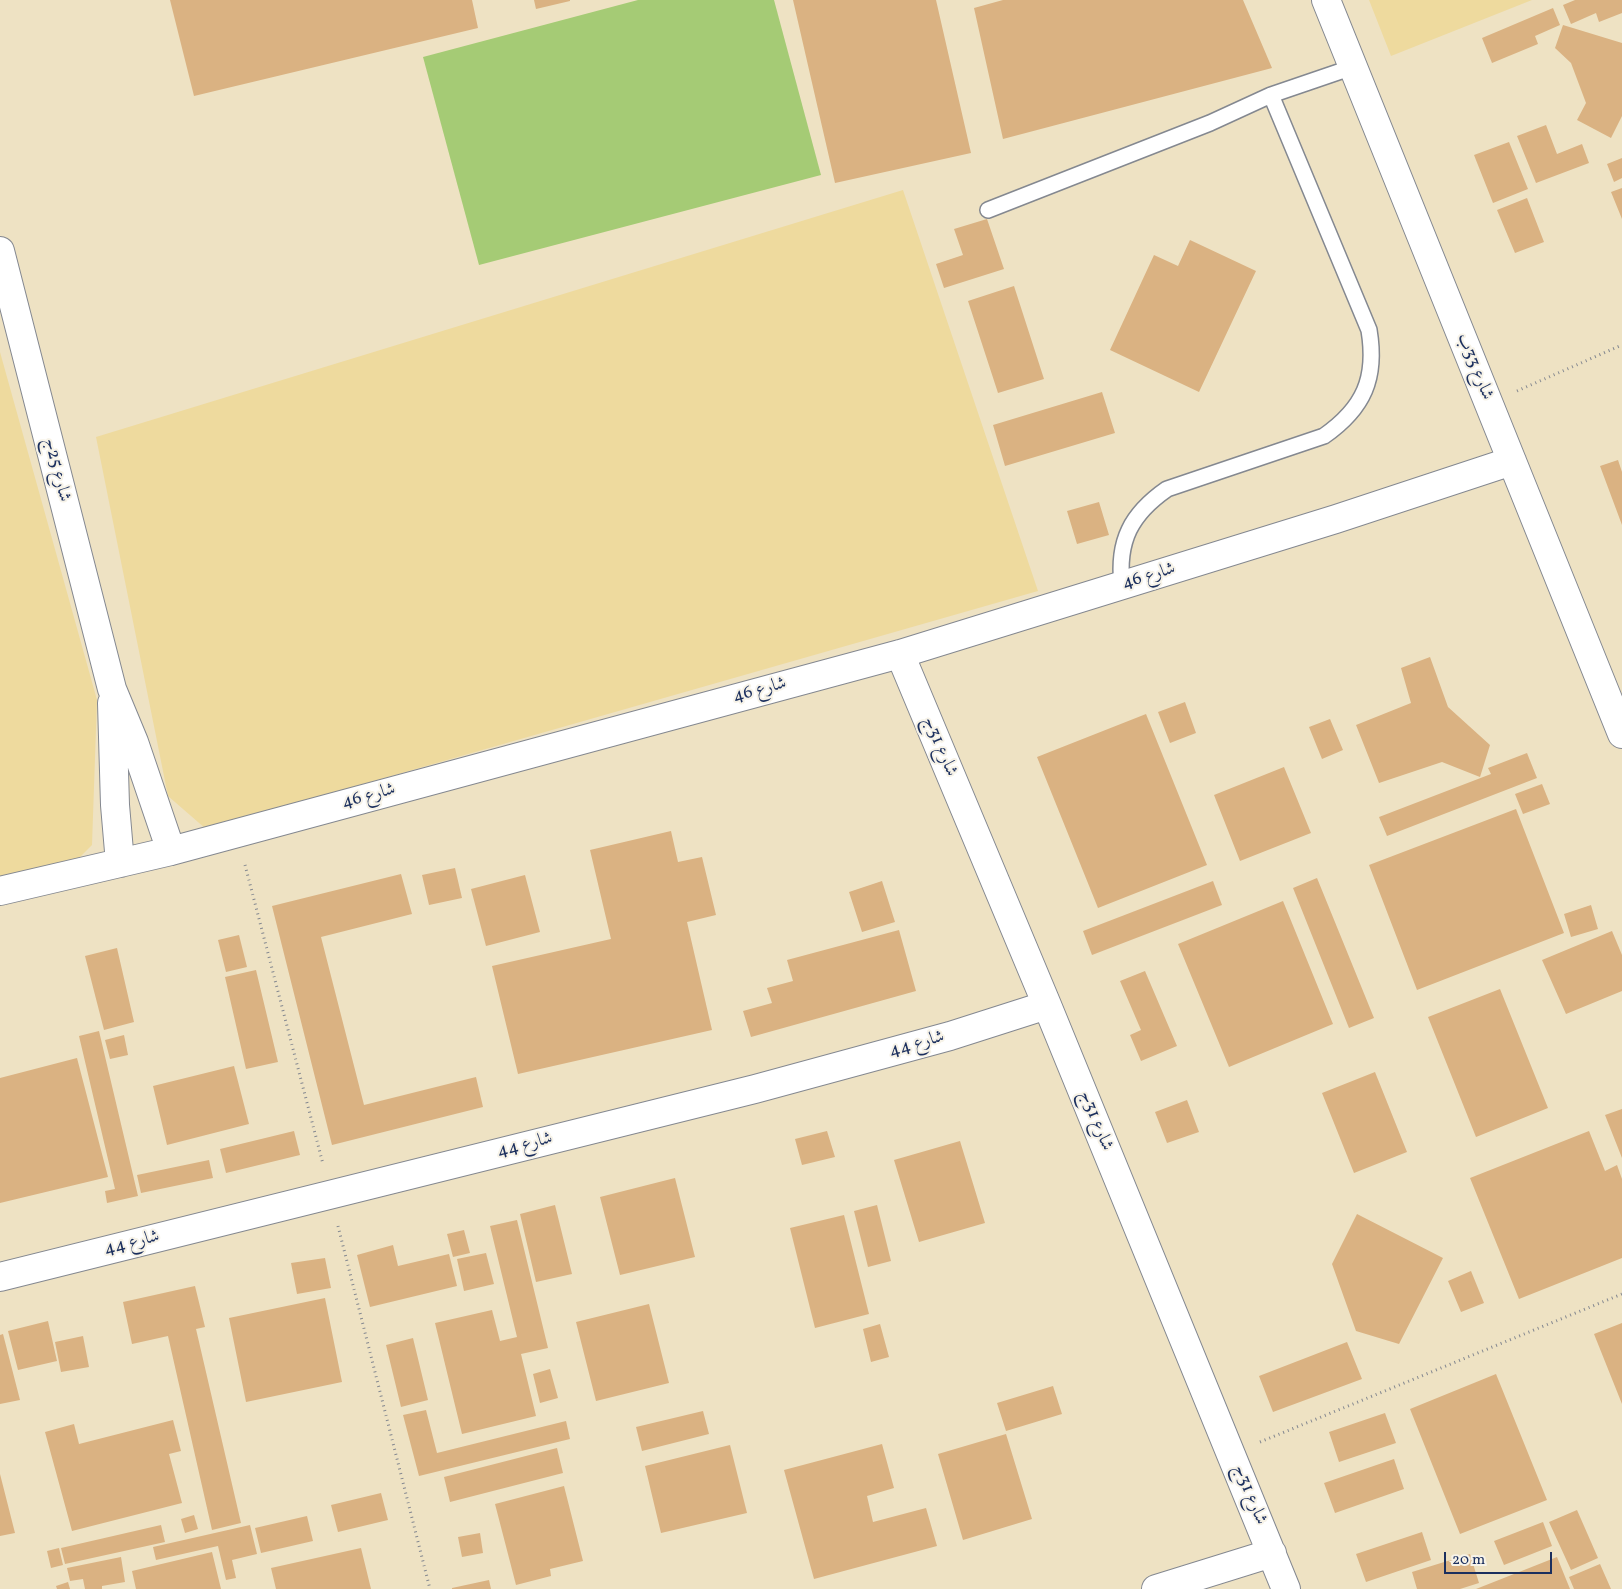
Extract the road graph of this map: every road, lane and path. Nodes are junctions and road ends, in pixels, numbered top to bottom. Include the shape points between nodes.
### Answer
1 (1326, 0) edge
2 (1353, 67) junction
3 (1271, 95) junction
4 (988, 210) dead end
5 (0, 251) edge
6 (1622, 345) edge
7 (1489, 404) junction
8 (1512, 461) junction
9 (1122, 585) junction
10 (900, 654) junction
11 (112, 689) junction
12 (1622, 734) edge
13 (172, 851) junction
14 (120, 863) junction
15 (0, 892) edge
16 (1047, 1005) junction
17 (0, 1277) edge
18 (1622, 1294) edge
19 (1232, 1454) junction
20 (1272, 1553) junction
21 (1156, 1589) edge
22 (1286, 1589) edge

1 - 2 street, شارع 33ب
2 - 3 lane
2 - 7 street, شارع 33ب
3 - 4 lane via 1210,123
3 - 9 lane via 1369,330 1373,350 1365,391 1356,409 1324,436 1167,489 1152,499 1128,529 1122,547
5 - 11 street, شارع 25ج
6 - 7 path
7 - 8 street, شارع 33ب
8 - 9 street, شارع 46
8 - 12 street, شارع 33ب
9 - 10 street, شارع 46
10 - 13 street, شارع 46
10 - 16 street, شارع 31ج
11 - 13 street, شارع 25ج
11 - 14 street, شارع 25ج
13 - 14 street, شارع 46
14 - 15 street, شارع 46
16 - 17 street, شارع 44 via 950,1036 755,1089
16 - 19 street, شارع 31ج
18 - 19 path
19 - 20 street, شارع 31ج
20 - 21 street
20 - 22 street, شارع 31ج

